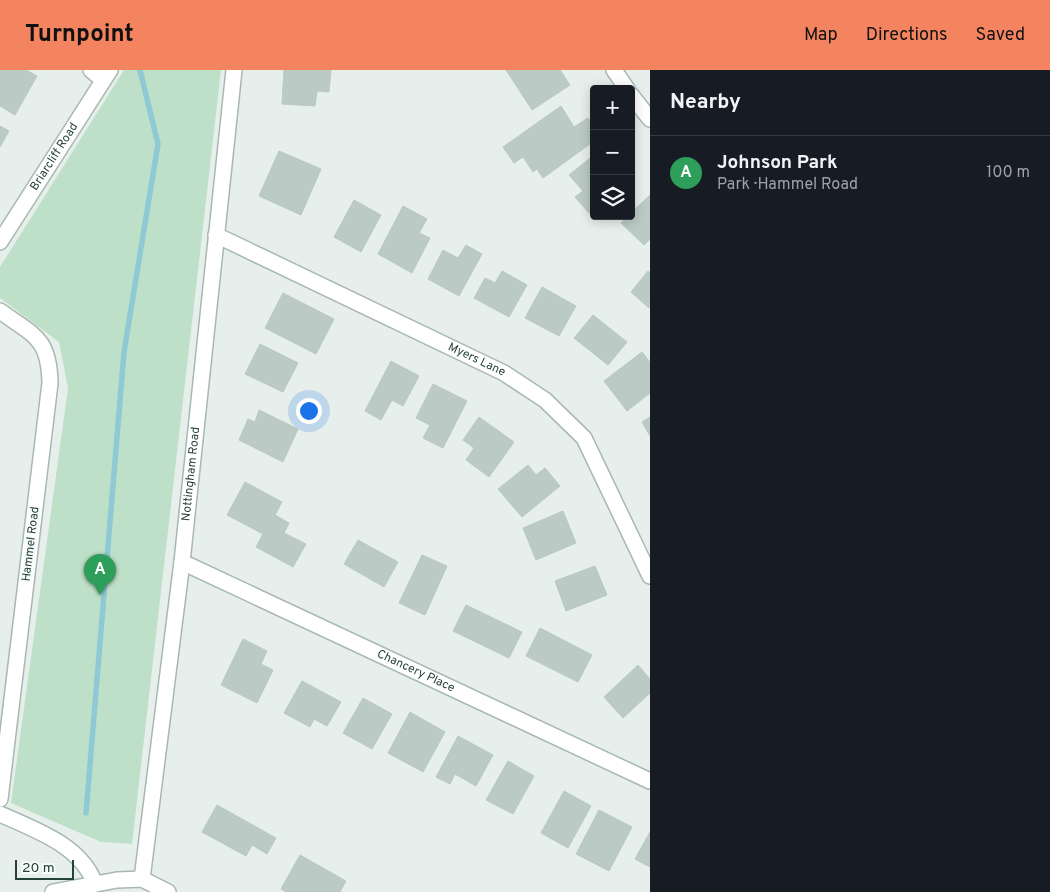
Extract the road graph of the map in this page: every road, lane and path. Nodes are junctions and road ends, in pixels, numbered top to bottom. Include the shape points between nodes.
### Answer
1 (91, 70) edge
2 (234, 70) edge
3 (614, 70) edge
4 (106, 75) edge
5 (624, 85) edge
6 (635, 100) edge
7 (650, 119) edge
8 (216, 235) junction
9 (0, 242) edge
10 (0, 311) edge
11 (182, 562) junction
12 (650, 576) edge
13 (650, 780) edge
14 (0, 799) edge
15 (0, 814) edge
16 (142, 879) junction
17 (95, 884) junction
18 (53, 892) edge
19 (168, 892) edge

1 - 4 street
2 - 8 street, Nottingham Road
3 - 5 street
4 - 9 street, Briarcliff Road
6 - 7 street
8 - 11 street, Nottingham Road
8 - 12 street, Myers Lane via 504,373 545,400 584,438
10 - 14 street, Hammel Road via 42,342 50,361 50,383
11 - 13 street, Chancery Place
11 - 16 street, Nottingham Road
15 - 17 street via 55,840 76,855 90,870
16 - 17 street
16 - 19 street
17 - 18 street

